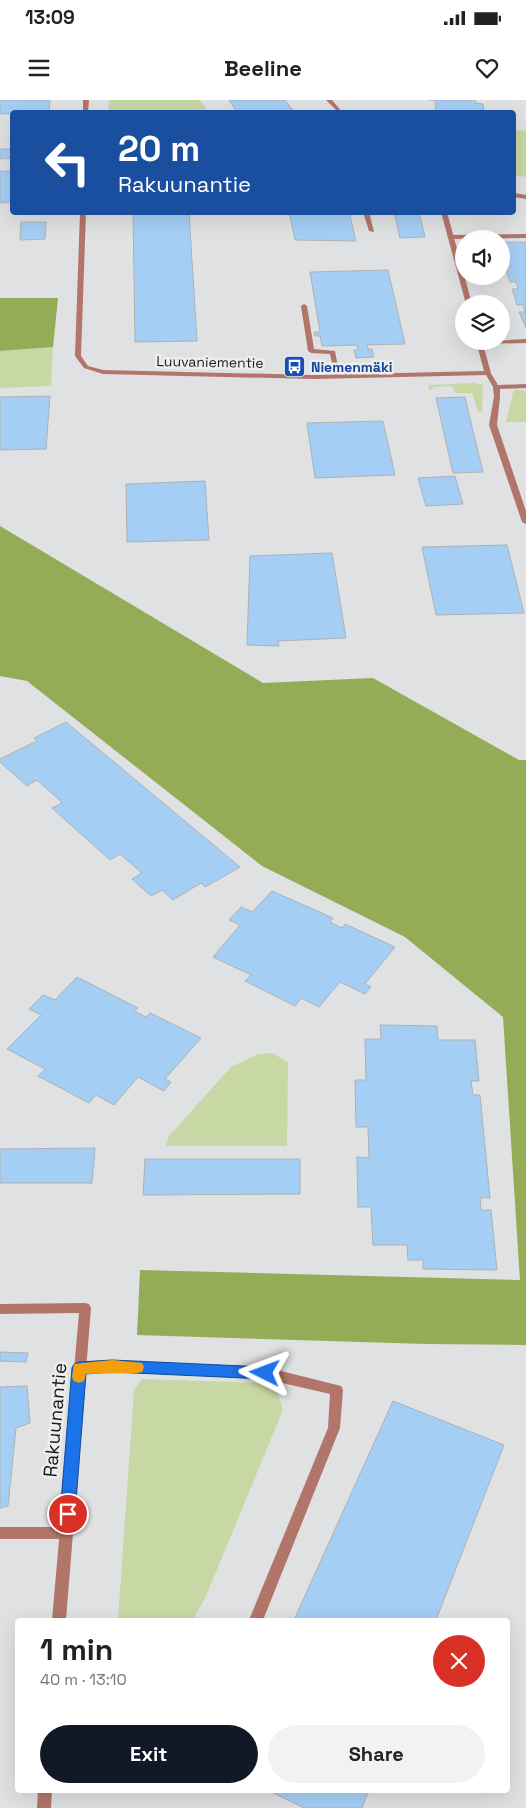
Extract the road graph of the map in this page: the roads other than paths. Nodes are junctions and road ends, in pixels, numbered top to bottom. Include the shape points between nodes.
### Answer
1 (329, 100) edge
2 (338, 110) edge
3 (83, 215) edge
4 (367, 215) edge
5 (445, 215) edge
6 (372, 231) dead end
7 (526, 236) edge
8 (450, 237) junction
9 (466, 295) edge
10 (304, 306) dead end
11 (510, 341) edge
12 (526, 341) edge
13 (482, 350) edge
14 (488, 373) junction
15 (338, 377) junction
16 (496, 386) junction
17 (526, 386) edge
18 (526, 522) edge
19 (0, 1309) edge
20 (79, 1368) junction
21 (0, 1533) edge
22 (66, 1533) junction
23 (59, 1618) edge
24 (257, 1618) edge
25 (45, 1793) edge
26 (44, 1808) edge

1 - 2 street
3 - 15 street, Luuvaniementie via 78,356 86,367 103,372
4 - 6 street
5 - 8 street
7 - 8 street
8 - 9 street
10 - 15 street via 311,352 333,352
11 - 12 street
13 - 14 street
14 - 15 street, Luuvaniementie
14 - 16 street
16 - 17 street
16 - 18 street via 493,425
19 - 20 street, Rakuunantie via 85,1308
20 - 22 street, Rakuunantie
20 - 24 street via 112,1366 265,1373 338,1390 334,1428
21 - 22 street
22 - 23 street, Rakuunantie
25 - 26 street

